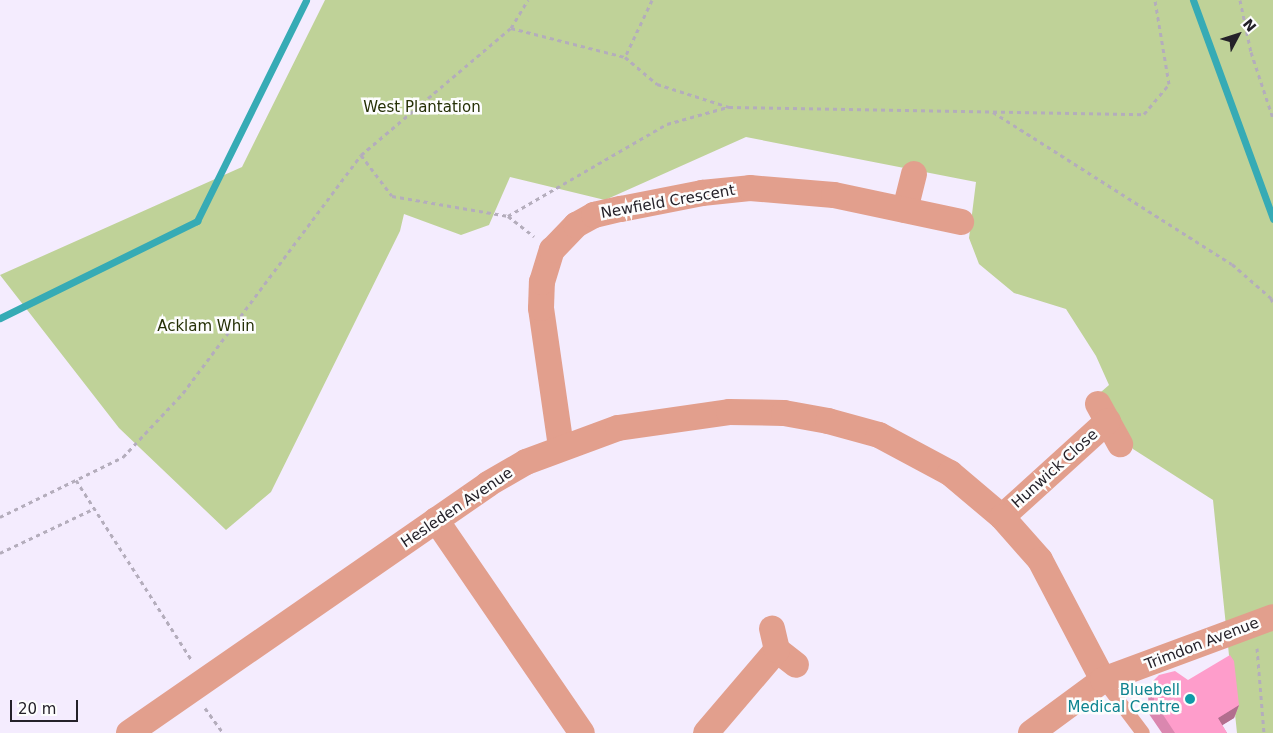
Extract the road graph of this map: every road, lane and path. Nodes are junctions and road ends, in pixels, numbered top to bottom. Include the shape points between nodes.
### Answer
1 (528, 0) edge
2 (652, 0) edge
3 (1155, 0) edge
4 (1240, 0) edge
5 (511, 28) junction
6 (625, 57) junction
7 (729, 107) junction
8 (993, 112) junction
9 (1273, 118) edge
10 (360, 155) junction
11 (914, 174) dead end
12 (904, 210) junction
13 (508, 216) junction
14 (961, 222) dead end
15 (552, 250) junction
16 (1273, 303) edge
17 (1120, 444) dead end
18 (560, 447) junction
19 (76, 480) junction
20 (94, 508) junction
21 (0, 517) edge
22 (1002, 517) junction
23 (436, 520) junction
24 (0, 553) edge
25 (1264, 620) edge
26 (781, 648) dead end
27 (1103, 680) junction
28 (198, 685) junction
29 (129, 733) edge
30 (223, 733) edge
31 (582, 733) edge
32 (706, 733) edge
33 (1031, 733) edge
34 (1143, 733) edge
35 (1264, 733) edge

1 - 5 path
2 - 6 path
3 - 8 path via 1169,84 1144,114
4 - 9 path via 1251,52
5 - 6 path
5 - 10 path
6 - 7 path via 657,84
7 - 8 path
7 - 13 path via 667,124
8 - 16 path via 1232,264
10 - 13 path via 392,196
10 - 19 path via 183,393 123,457
11 - 12 street
12 - 14 street, Newfield Crescent
12 - 15 street, Newfield Crescent via 795,190 750,188 702,193 594,215 576,225
13 - 15 path
15 - 18 street, Newfield Crescent via 542,282 541,308
17 - 22 street, Hunwick Close via 1103,413
18 - 22 street, Hesleden Avenue via 618,428 669,419 729,412 784,413 828,420 879,435 921,455 956,478
18 - 23 street, Hesleden Avenue via 488,484
19 - 20 path
19 - 21 path
20 - 24 path
20 - 28 path
22 - 27 street, Hesleden Avenue via 1040,560
23 - 28 street, Hesleden Avenue
23 - 31 street
25 - 27 street, Trimdon Avenue
25 - 35 path
26 - 32 street
27 - 33 street, Trimdon Avenue
27 - 34 lane
28 - 29 street, Hesleden Avenue
28 - 30 path

